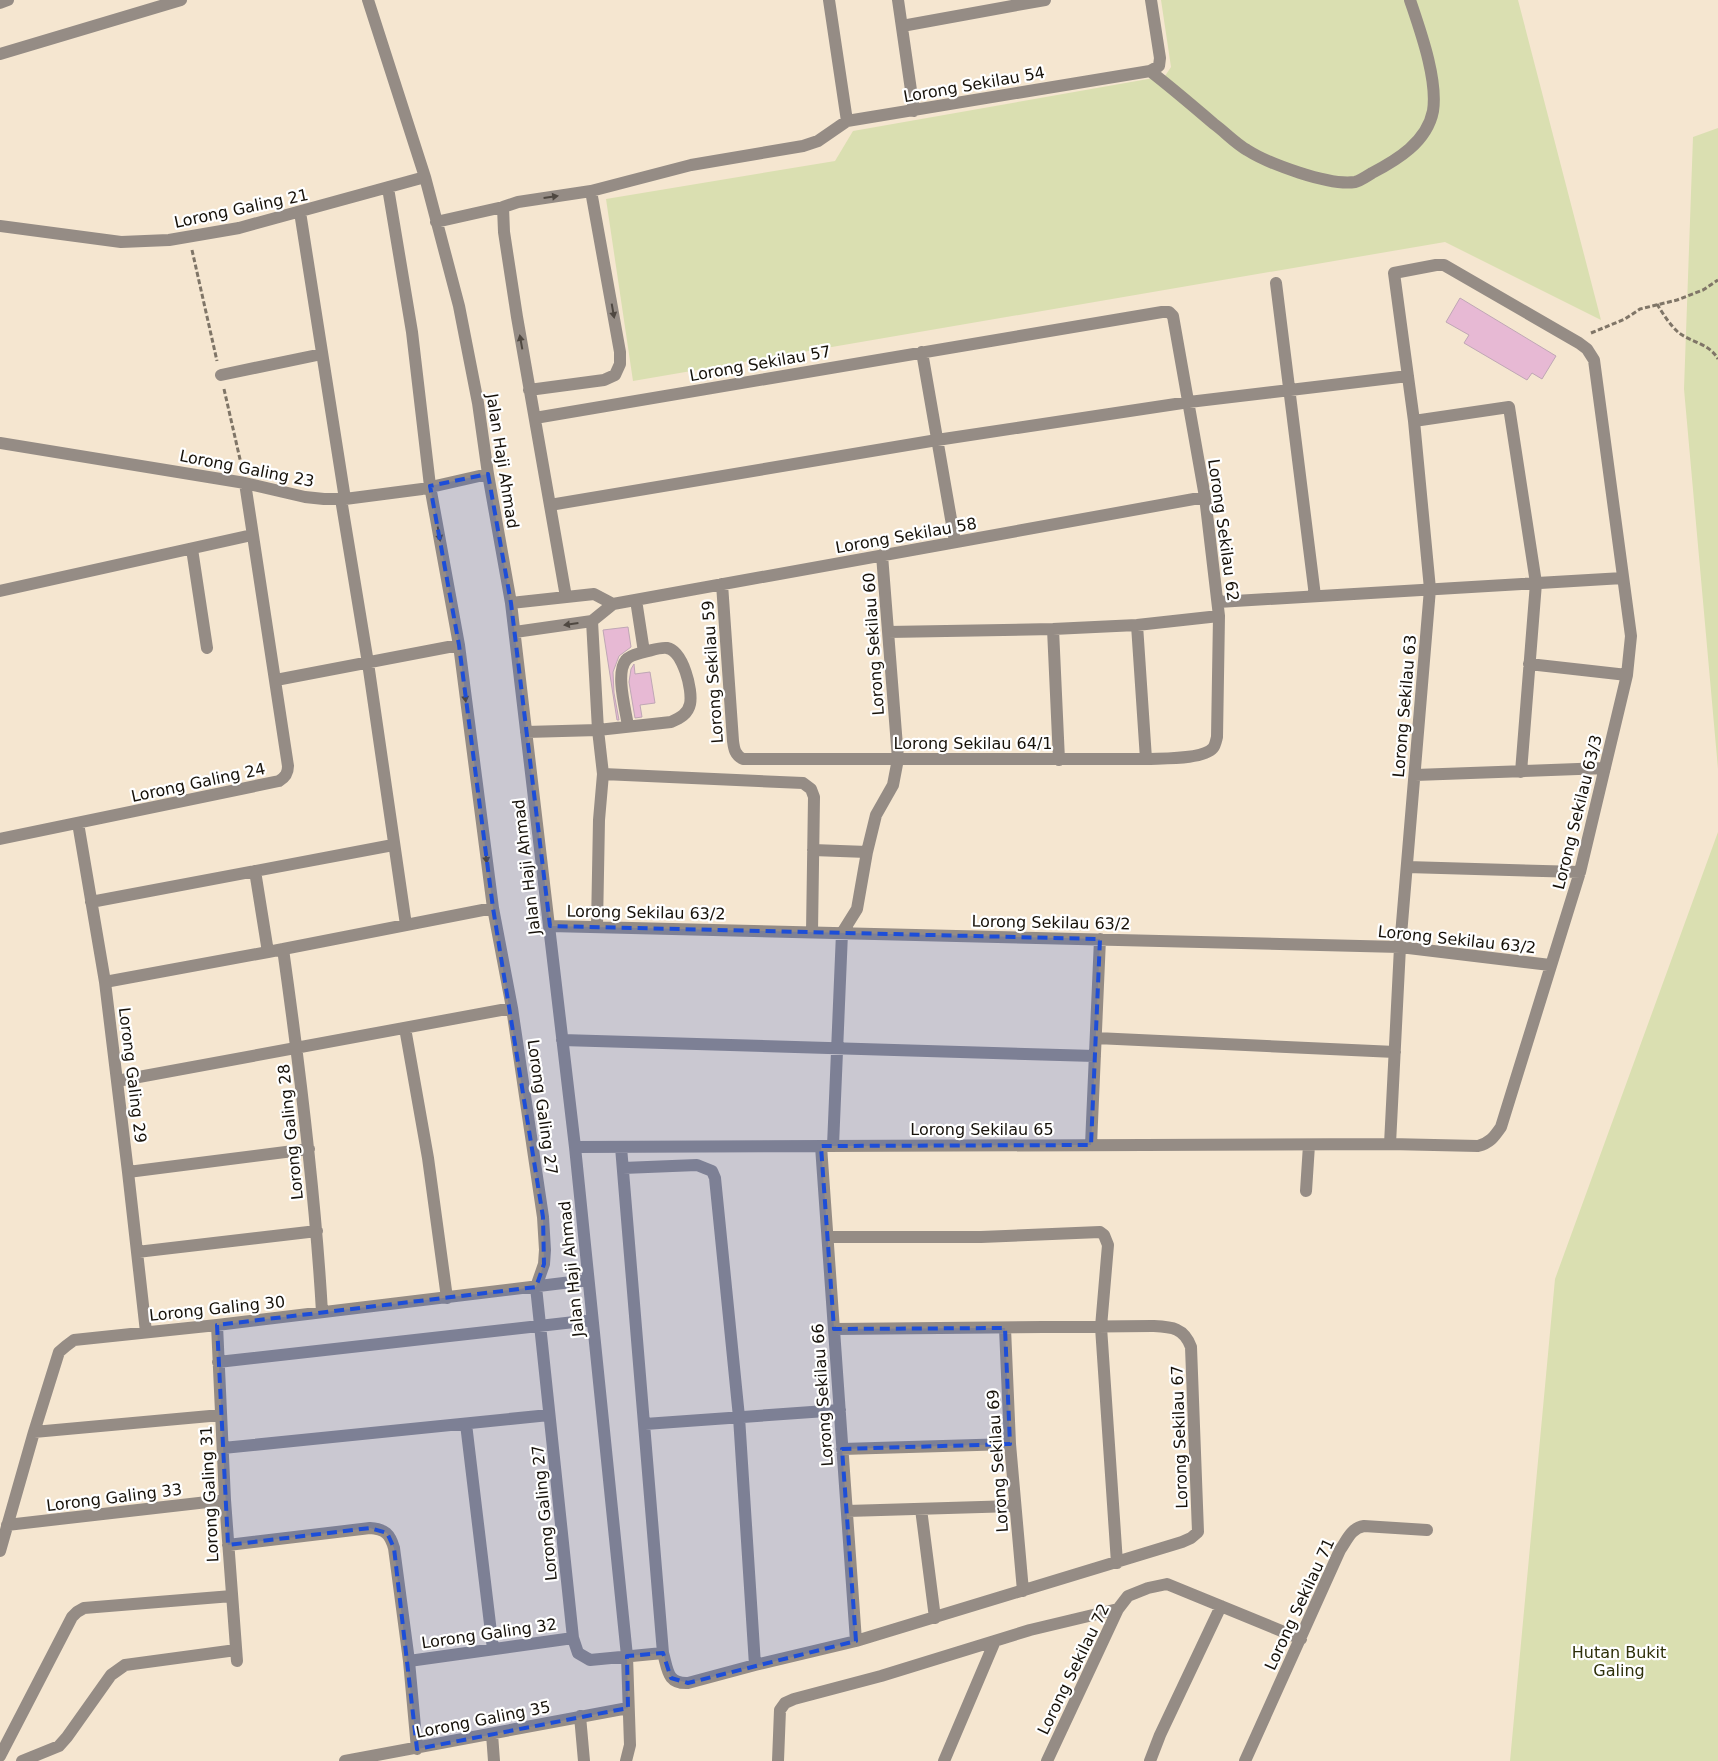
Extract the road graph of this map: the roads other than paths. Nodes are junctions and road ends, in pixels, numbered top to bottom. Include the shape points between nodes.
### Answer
1 (8, 0) edge
2 (181, 0) edge
3 (368, 0) edge
4 (829, 0) edge
5 (898, 0) edge
6 (1045, 0) edge
7 (1150, 0) edge
8 (1410, 0) edge
9 (0, 3) edge
10 (142, 6) edge
11 (902, 26) junction
12 (0, 54) edge
13 (1150, 71) junction
14 (914, 111) junction
15 (848, 121) junction
16 (425, 177) junction
17 (388, 188) junction
18 (591, 191) junction
19 (503, 207) junction
20 (300, 212) junction
21 (436, 222) junction
22 (0, 226) edge
23 (1276, 283) dead end
24 (1169, 312) joint
25 (1579, 342) joint
26 (922, 352) junction
27 (322, 354) junction
28 (220, 375) dead end
29 (1408, 376) junction
30 (1290, 389) junction
31 (530, 390) junction
32 (1189, 402) junction
33 (535, 418) junction
34 (1414, 421) junction
35 (937, 440) junction
36 (0, 443) edge
37 (488, 474) junction
38 (245, 483) junction
39 (430, 486) junction
40 (1204, 497) junction
41 (343, 499) junction
42 (550, 505) junction
43 (252, 535) junction
44 (956, 542) junction
45 (192, 549) junction
46 (882, 555) junction
47 (1623, 578) junction
48 (1536, 583) junction
49 (722, 584) junction
50 (1430, 589) junction
51 (0, 591) edge
52 (1315, 596) junction
53 (566, 597) junction
54 (636, 600) junction
55 (1218, 602) junction
56 (511, 603) junction
57 (613, 604) junction
58 (1219, 616) junction
59 (592, 621) junction
60 (1136, 625) junction
61 (1053, 630) junction
62 (515, 632) junction
63 (888, 632) junction
64 (459, 645) junction
65 (207, 648) dead end
66 (644, 652) junction
67 (368, 663) junction
68 (1529, 664) junction
69 (1627, 675) junction
70 (276, 680) junction
71 (628, 726) junction
72 (598, 730) junction
73 (526, 732) junction
74 (1207, 753) joint
75 (738, 757) joint
76 (898, 759) junction
77 (1146, 759) junction
78 (1060, 760) junction
79 (1605, 768) junction
80 (1521, 772) junction
81 (603, 774) junction
82 (1415, 775) junction
83 (78, 823) junction
84 (0, 839) edge
85 (394, 845) junction
86 (813, 850) junction
87 (867, 852) junction
88 (1407, 867) junction
89 (255, 871) junction
90 (1580, 872) junction
91 (91, 902) junction
92 (493, 908) junction
93 (406, 925) junction
94 (550, 926) junction
95 (598, 926) junction
96 (812, 932) junction
97 (842, 933) junction
98 (1100, 939) junction
99 (1400, 947) junction
100 (283, 950) junction
101 (268, 952) junction
102 (1550, 965) junction
103 (105, 982) junction
104 (512, 1008) junction
105 (405, 1028) junction
106 (1096, 1038) junction
107 (562, 1040) junction
108 (297, 1048) junction
109 (837, 1049) junction
110 (1395, 1052) junction
111 (1095, 1056) junction
112 (117, 1081) junction
113 (1390, 1144) junction
114 (1092, 1145) junction
115 (1309, 1145) junction
116 (827, 1146) junction
117 (575, 1147) junction
118 (621, 1147) junction
119 (309, 1149) junction
120 (623, 1168) junction
121 (128, 1172) junction
122 (1306, 1191) dead end
123 (317, 1231) junction
124 (828, 1237) junction
125 (137, 1252) junction
126 (588, 1280) junction
127 (536, 1287) junction
128 (447, 1298) junction
129 (322, 1312) junction
130 (592, 1320) junction
131 (217, 1325) junction
132 (541, 1325) junction
133 (1101, 1327) junction
134 (1005, 1328) junction
135 (834, 1329) junction
136 (146, 1332) junction
137 (218, 1362) junction
138 (840, 1410) junction
139 (221, 1415) junction
140 (549, 1415) junction
141 (739, 1417) junction
142 (466, 1424) junction
143 (645, 1424) junction
144 (34, 1432) junction
145 (1010, 1444) junction
146 (223, 1448) junction
147 (842, 1449) junction
148 (225, 1500) junction
149 (1015, 1506) junction
150 (921, 1509) junction
151 (847, 1511) junction
152 (7, 1525) junction
153 (1427, 1530) dead end
154 (228, 1545) junction
155 (0, 1551) edge
156 (1117, 1562) junction
157 (1023, 1591) junction
158 (232, 1596) junction
159 (1221, 1606) junction
160 (1118, 1610) junction
161 (935, 1618) junction
162 (573, 1638) junction
163 (1301, 1639) junction
164 (995, 1641) junction
165 (856, 1642) junction
166 (493, 1649) junction
167 (663, 1653) junction
168 (626, 1656) junction
169 (409, 1662) junction
170 (755, 1665) junction
171 (628, 1708) junction
172 (580, 1716) junction
173 (492, 1734) junction
174 (630, 1745) junction
175 (417, 1749) junction
176 (0, 1756) edge
177 (391, 1757) edge
178 (22, 1761) edge
179 (345, 1761) edge
180 (494, 1761) edge
181 (584, 1761) edge
182 (626, 1761) edge
183 (637, 1761) edge
184 (778, 1761) edge
185 (944, 1761) edge
186 (1047, 1761) edge
187 (1150, 1761) edge
188 (1245, 1761) edge

1 - 9 street
2 - 10 street
3 - 16 street, Jalan Haji Ahmad
4 - 15 street
5 - 11 street
6 - 11 street
7 - 13 street via 1160,58 1159,66
8 - 13 street via 1424,42 1434,98 1432,112 1424,131 1409,150 1356,182 1336,181 1284,167 1245,150
10 - 12 street
11 - 14 street
13 - 14 street, Lorong Sekilau 54
14 - 15 street, Lorong Sekilau 54
15 - 18 street via 818,142 691,165
16 - 17 street, Lorong Galing 21
16 - 21 street, Jalan Haji Ahmad
17 - 20 street, Lorong Galing 21
17 - 39 street via 414,351
19 -> 18 street
18 -> 31 street via 620,364 615,375 604,380
19 - 21 street
31 -> 19 street via 504,232
20 - 22 street, Lorong Galing 21 via 239,228 146,242 121,242
20 - 27 street
21 - 37 street, Jalan Haji Ahmad via 459,306
23 - 30 street
24 - 26 street, Lorong Sekilau 57
24 - 32 street, Lorong Sekilau 62 via 1176,324
25 - 29 street, Lorong Sekilau 63 via 1444,265 1394,273
25 - 47 street, Lorong Sekilau 63/3 via 1594,360
26 - 33 street, Lorong Sekilau 57
26 - 35 street
27 - 28 street
27 - 41 street
29 - 30 street
29 - 34 street, Lorong Sekilau 63
30 - 32 street
30 - 52 street
31 - 33 street
32 - 35 street
32 - 40 street, Lorong Sekilau 62
33 - 42 street
34 - 48 street via 1509,407
34 - 50 street, Lorong Sekilau 63
35 - 42 street
35 - 44 street
36 - 38 street, Lorong Galing 23
37 - 39 street, Lorong Galing 23
37 - 56 street, Jalan Haji Ahmad
38 - 41 street, Lorong Galing 23 via 305,497
38 - 43 street, Lorong Galing 24
39 - 41 street, Lorong Galing 23
39 -> 64 street
40 - 44 street, Lorong Sekilau 58
40 - 55 street, Lorong Sekilau 62
41 - 67 street
42 - 53 street
43 - 45 street
43 - 70 street, Lorong Galing 24
44 - 46 street, Lorong Sekilau 58
45 - 51 street
45 - 65 street
46 - 49 street, Lorong Sekilau 58
46 - 63 street, Lorong Sekilau 60
47 - 48 street
47 - 69 street, Lorong Sekilau 63/3 via 1631,636
48 - 50 street
48 - 68 street
49 - 54 street, Lorong Sekilau 58
49 - 75 street, Lorong Sekilau 59 via 732,741
50 - 52 street
50 - 82 street, Lorong Sekilau 63
52 - 55 street
53 - 56 street
53 - 57 street via 594,594
54 - 57 street, Lorong Sekilau 58
54 - 66 street
55 - 58 street, Lorong Sekilau 62
56 - 62 street, Jalan Haji Ahmad
57 - 59 street, Lorong Sekilau 58
58 - 60 street
58 - 74 street, Lorong Sekilau 62 via 1217,737 1214,748
59 -> 62 street
59 - 72 street
60 - 61 street
60 - 77 street
61 - 63 street
61 - 78 street
62 - 73 street, Jalan Haji Ahmad
63 - 76 street, Lorong Sekilau 60
64 - 67 street
64 -> 92 street
66 - 71 street via 630,656 624,661 621,671
66 - 71 street via 667,648 675,652 683,662 690,704 682,717 671,722
67 - 70 street
67 - 85 street
68 - 69 street
68 - 80 street
69 - 79 street, Lorong Sekilau 63/3
70 - 83 street, Lorong Galing 24 via 288,766 284,778
71 - 72 street
72 - 73 street
72 - 81 street
73 - 94 street, Jalan Haji Ahmad
74 - 77 street, Lorong Sekilau 64/1
75 - 76 street, Lorong Sekilau 64/1
76 - 78 street, Lorong Sekilau 64/1
76 - 87 street, Lorong Sekilau 60 via 893,785 876,815
77 - 78 street, Lorong Sekilau 64/1
79 - 80 street
79 - 90 street, Lorong Sekilau 63/3
80 - 82 street
81 - 86 street via 803,783 811,789 814,797
81 - 95 street
82 - 88 street, Lorong Sekilau 63
83 - 84 street, Lorong Galing 24
83 - 91 street, Lorong Galing 29
85 - 89 street
85 - 93 street
86 - 87 street
86 - 96 street
87 - 97 street, Lorong Sekilau 60 via 857,909
88 - 90 street
88 - 99 street, Lorong Sekilau 63
89 - 91 street
89 - 101 street
90 - 102 street, Lorong Sekilau 63/3
91 - 103 street, Lorong Galing 29
92 - 93 street
92 - 104 street, Lorong Galing 27
93 - 100 street
94 - 95 street, Lorong Sekilau 63/2
94 - 107 street, Jalan Haji Ahmad
95 - 96 street, Lorong Sekilau 63/2
96 - 97 street, Lorong Sekilau 63/2
97 - 98 street, Lorong Sekilau 63/2
97 - 109 street, Lorong Sekilau 66
98 - 99 street, Lorong Sekilau 63/2
98 - 106 street
99 - 102 street, Lorong Sekilau 63/2
99 - 110 street, Lorong Sekilau 63
100 - 101 street
100 - 108 street, Lorong Galing 28
101 - 103 street
102 - 113 street, Lorong Sekilau 63/3 via 1501,1127 1493,1138 1478,1146
103 - 112 street, Lorong Galing 29
104 - 105 street
104 - 127 street, Lorong Galing 27 via 544,1226 546,1250
105 - 108 street
105 - 128 street via 428,1158
106 - 110 street
106 - 111 street
107 - 109 street
107 - 117 street, Jalan Haji Ahmad
108 - 112 street
108 - 119 street, Lorong Galing 28
109 - 111 street
109 - 116 street, Lorong Sekilau 66
110 - 113 street, Lorong Sekilau 63
111 - 114 street
112 - 121 street, Lorong Galing 29
113 - 115 street, Lorong Sekilau 65
114 - 115 street, Lorong Sekilau 65
114 - 116 street, Lorong Sekilau 65
115 - 122 street
116 - 118 street, Lorong Sekilau 65
116 - 124 street, Lorong Sekilau 66
117 - 118 street, Lorong Sekilau 65
117 - 126 street, Jalan Haji Ahmad
118 - 120 street
119 - 121 street
119 - 123 street, Lorong Galing 28
120 - 141 street via 697,1166 712,1171 716,1178
120 - 143 street
121 - 125 street, Lorong Galing 29
123 - 125 street
123 - 129 street, Lorong Galing 28
124 - 133 street via 981,1237 1100,1232 1108,1245
124 - 135 street, Lorong Sekilau 66
125 - 136 street, Lorong Galing 29
126 - 127 street, Lorong Galing 30
126 - 130 street, Jalan Haji Ahmad
127 - 128 street, Lorong Galing 30
127 - 132 street, Lorong Galing 27
128 - 129 street, Lorong Galing 30
129 - 131 street, Lorong Galing 30
130 - 132 street
130 - 168 street, Jalan Haji Ahmad
131 - 136 street, Lorong Galing 30
131 - 137 street, Lorong Galing 31
132 - 137 street
132 - 140 street, Lorong Galing 27
133 - 134 street, Lorong Sekilau 67
133 - 156 street
133 - 156 street, Lorong Sekilau 67 via 1169,1327 1184,1333 1191,1347 1198,1532 1182,1542
134 - 135 street, Lorong Sekilau 67
134 - 145 street, Lorong Sekilau 69
135 - 138 street, Lorong Sekilau 66
136 - 144 street, Lorong Galing 30 via 74,1340 59,1352
137 - 139 street, Lorong Galing 31
138 - 141 street
138 - 147 street, Lorong Sekilau 66
139 - 144 street
139 - 146 street, Lorong Galing 31
140 - 142 street
140 - 162 street, Lorong Galing 27
141 - 143 street
141 - 170 street
142 - 146 street
142 - 166 street
143 - 167 street
144 - 152 street, Lorong Galing 30
145 - 147 street
145 - 149 street, Lorong Sekilau 69
146 - 148 street, Lorong Galing 31
147 - 151 street, Lorong Sekilau 66
148 - 152 street, Lorong Galing 33
148 - 154 street, Lorong Galing 31
149 - 150 street
149 - 157 street, Lorong Sekilau 69
150 - 151 street
150 - 161 street
151 - 165 street, Lorong Sekilau 66
152 - 155 street, Lorong Galing 30
153 - 163 street, Lorong Sekilau 71 via 1357,1527 1340,1550
154 - 158 street, Lorong Galing 31
154 - 169 street, Lorong Galing 32 via 381,1529 392,1540 394,1548
156 - 157 street, Lorong Sekilau 67
157 - 161 street, Lorong Sekilau 67
158 - 176 street via 84,1608 77,1612
158 - 178 street, Lorong Galing 31 via 237,1656 125,1665 111,1675 59,1746
159 - 160 street, Lorong Sekilau 72 via 1167,1584 1128,1596
159 - 163 street, Lorong Sekilau 72
159 - 187 street
160 - 164 street
160 - 186 street, Lorong Sekilau 72
161 - 165 street, Lorong Sekilau 67
162 - 166 street, Lorong Galing 32
162 - 168 street, Lorong Galing 27 via 578,1653 590,1660
163 - 188 street, Lorong Sekilau 71
164 - 184 street via 785,1703 780,1710
164 - 185 street
165 - 170 street, Lorong Sekilau 67
166 - 169 street, Lorong Galing 32
167 - 168 street, Lorong Galing 27
167 - 170 street, Lorong Sekilau 67 via 671,1678 677,1684
168 - 171 street, Jalan Haji Ahmad
169 - 175 street, Lorong Galing 32
171 - 172 street, Lorong Galing 35
171 - 174 street, Jalan Haji Ahmad
172 - 173 street, Lorong Galing 35
172 - 181 street
173 - 175 street, Lorong Galing 35
173 - 180 street
174 - 182 street, Jalan Haji Ahmad
174 - 183 street, Jalan Haji Ahmad
175 - 177 street, Lorong Galing 35
177 - 179 street, Lorong Galing 35

